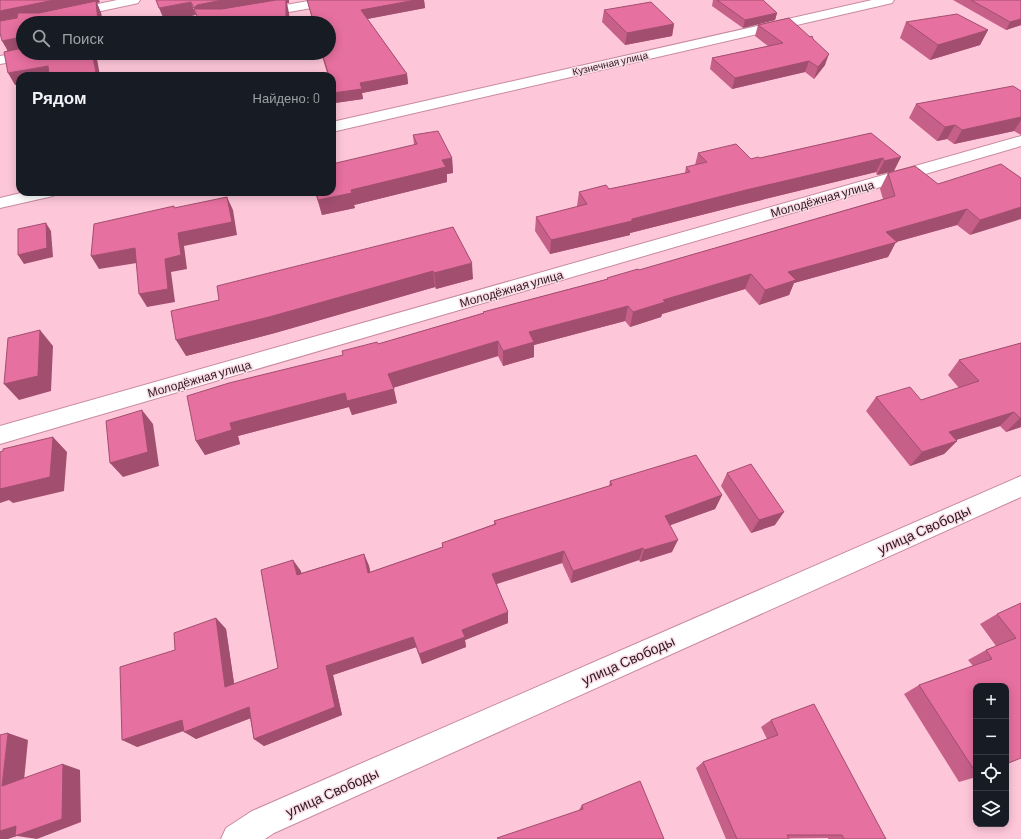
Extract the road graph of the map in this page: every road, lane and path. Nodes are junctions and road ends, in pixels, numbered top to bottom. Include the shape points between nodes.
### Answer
1 (134, 0) edge
2 (334, 0) edge
3 (888, 0) edge
4 (59, 16) edge
5 (245, 16) edge
6 (16, 57) edge
7 (0, 60) edge
8 (336, 126) edge
9 (1021, 140) edge
10 (30, 196) edge
11 (0, 203) edge
12 (0, 435) edge
13 (1021, 486) edge
14 (237, 839) edge

1 - 4 street
2 - 5 street
3 - 8 street, Кузнечная улица
6 - 7 street
9 - 12 street, Молодёжная улица
10 - 11 street
13 - 14 street, улица Свободы via 263,822

